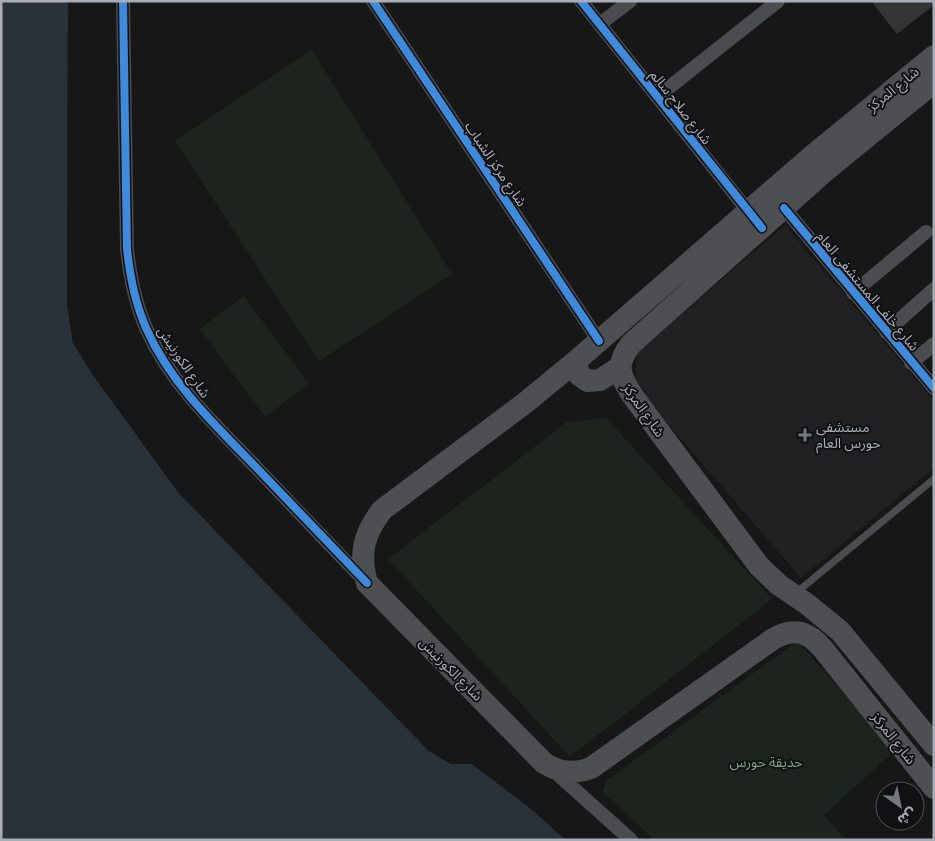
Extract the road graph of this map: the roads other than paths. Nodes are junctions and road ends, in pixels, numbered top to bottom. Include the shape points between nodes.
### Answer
1 (124, 1) edge
2 (373, 1) edge
3 (581, 1) edge
4 (630, 1) edge
5 (778, 1) edge
6 (600, 24) junction
7 (934, 56) edge
8 (934, 82) edge
9 (657, 97) junction
10 (784, 208) junction
11 (755, 220) junction
12 (926, 232) dead end
13 (934, 289) edge
14 (853, 293) junction
15 (886, 332) junction
16 (598, 341) junction
17 (934, 344) edge
18 (576, 361) junction
19 (911, 363) junction
20 (620, 367) junction
21 (934, 388) edge
22 (934, 479) edge
23 (367, 584) junction
24 (793, 596) junction
25 (788, 632) junction
26 (934, 745) edge
27 (544, 763) junction
28 (934, 788) edge
29 (632, 840) edge

1 - 23 street, شارع الكورنيش via 127,249 130,277 147,331 196,403
2 - 16 street, شارع مركز الشباب
3 - 6 street, شارع صلاح سالم
4 - 6 street
5 - 9 street
6 - 9 street, شارع صلاح سالم
7 - 11 main road, شارع المركز via 842,131
8 - 10 main road, شارع المركز via 861,140
9 - 11 street, شارع صلاح سالم
10 - 11 main road, شارع المركز
10 - 14 street, شارع خلف المستشفى العام
11 - 16 main road, شارع المركز
11 - 20 main road, شارع المركز via 631,344 621,359
12 - 14 street
13 - 15 street
14 - 15 street, شارع خلف المستشفى العام
15 - 19 street, شارع خلف المستشفى العام
16 - 18 main road, شارع المركز
17 - 19 street
18 - 20 main road via 579,375 594,382
18 - 23 main road, شارع المركز via 382,510 364,543 363,568
19 - 21 street, شارع خلف المستشفى العام
20 - 24 main road, شارع المركز via 632,395 759,566
22 - 24 lane
23 - 27 main road, شارع الكورنيش
24 - 25 main road
24 - 26 main road, شارع المركز via 840,631
25 - 27 main road via 773,639 591,768 565,772
25 - 28 main road, شارع المركز via 802,633 819,644
27 - 29 street, شارع الكورنيش

